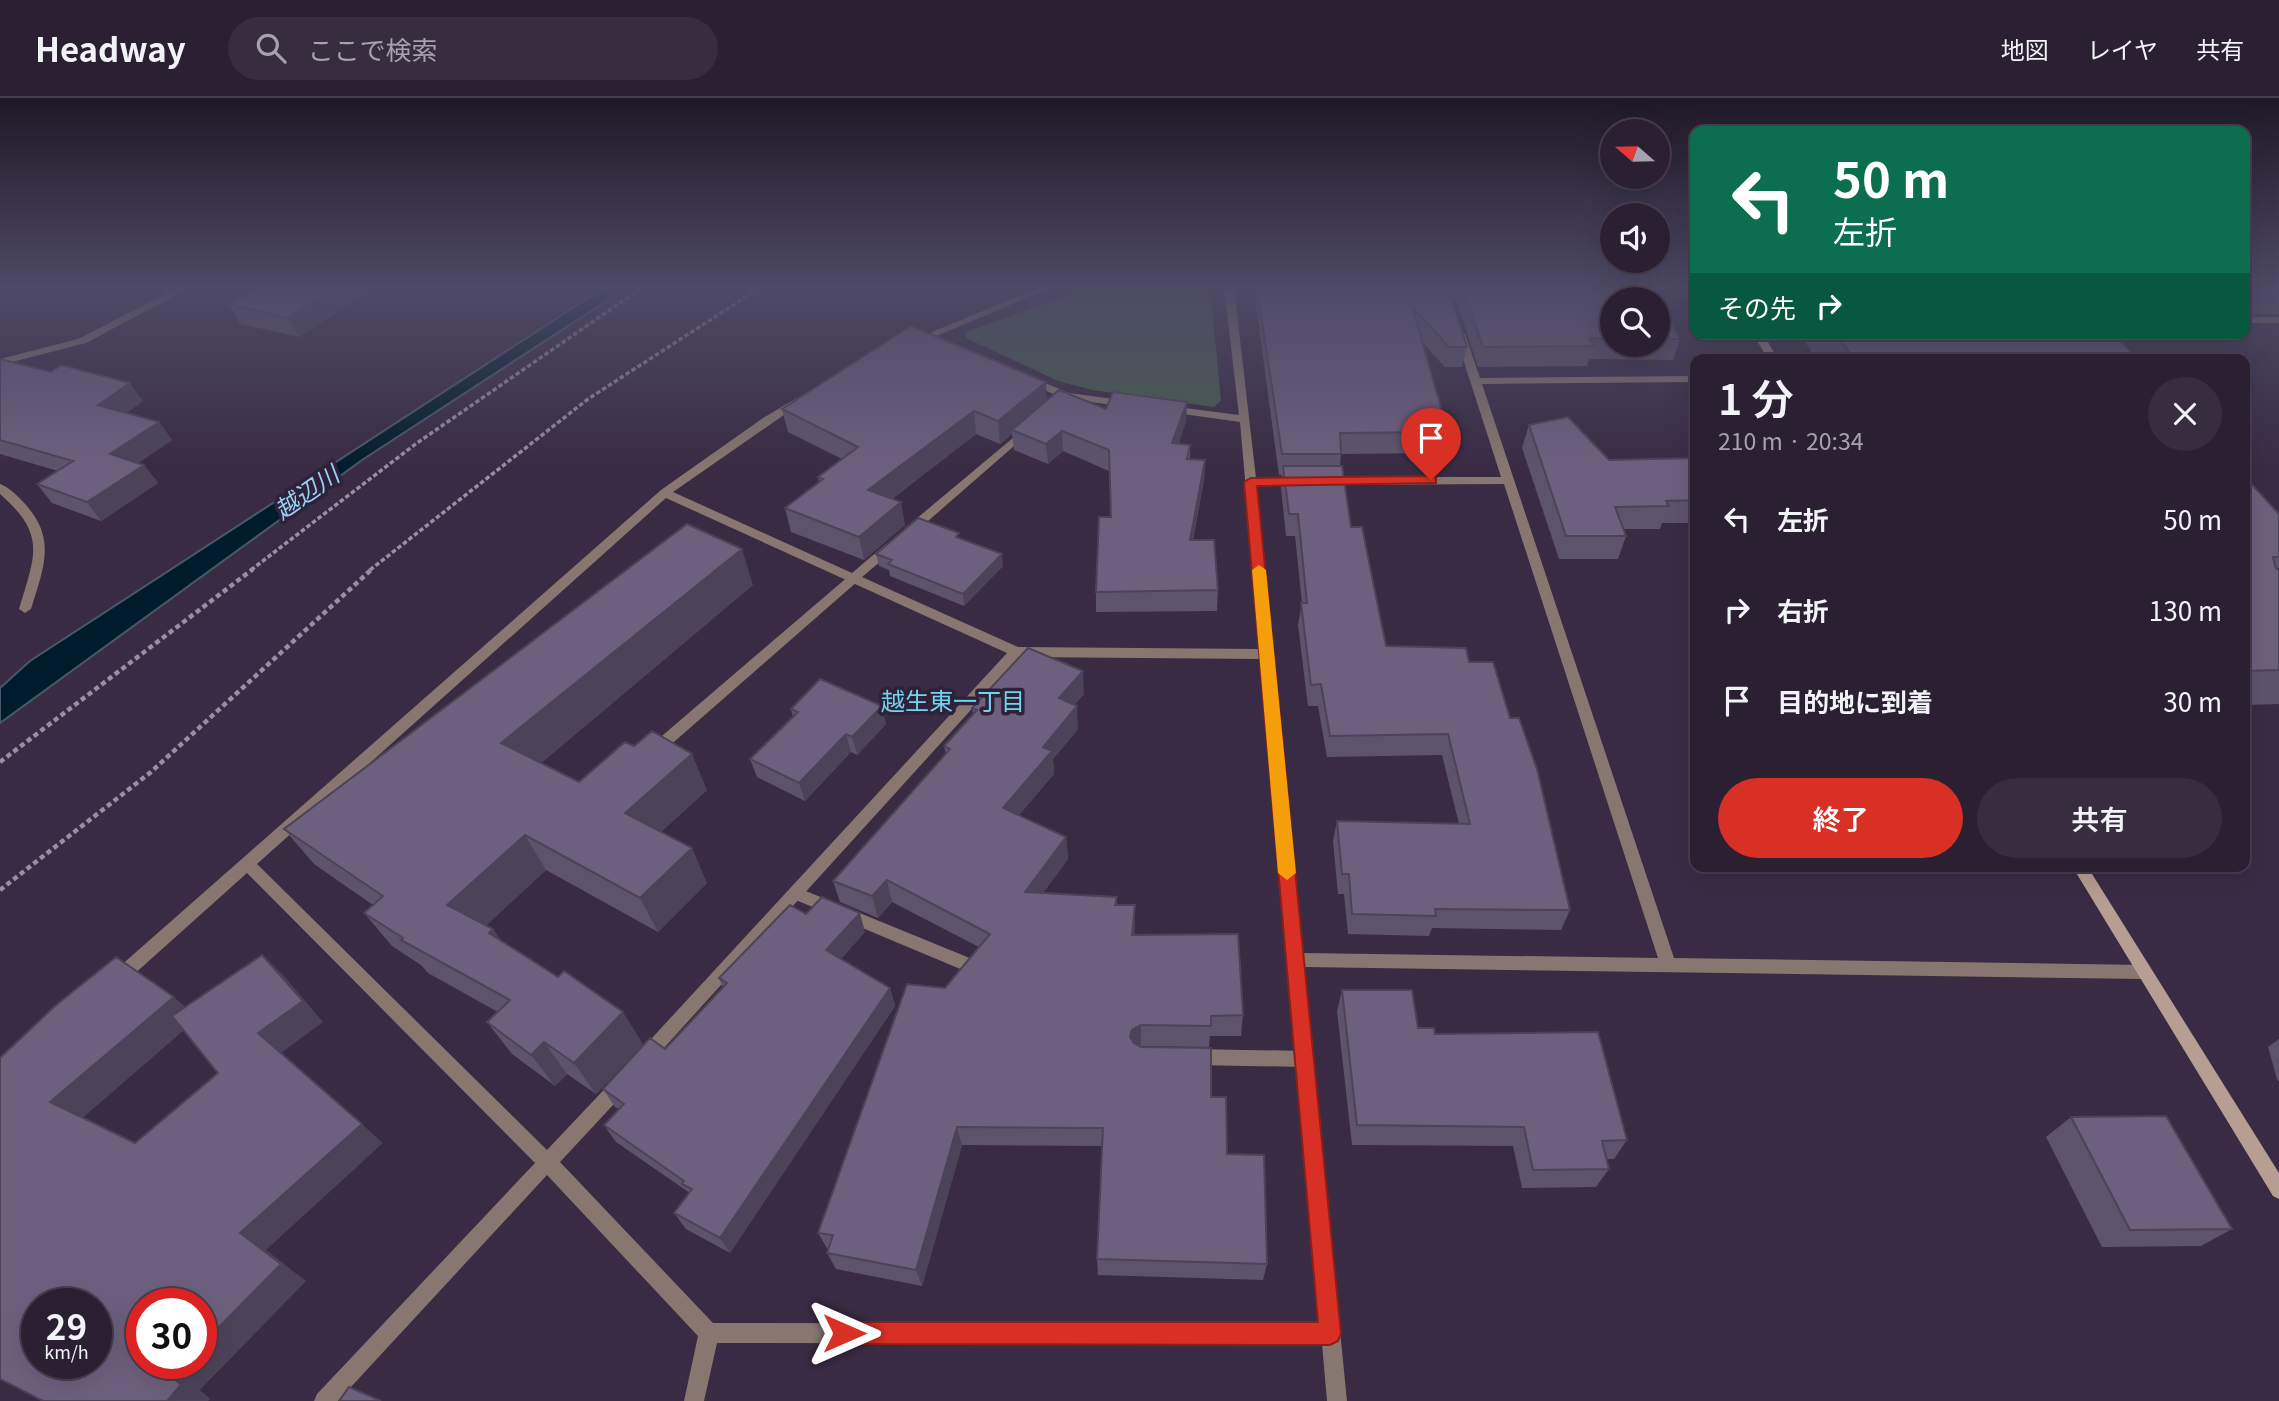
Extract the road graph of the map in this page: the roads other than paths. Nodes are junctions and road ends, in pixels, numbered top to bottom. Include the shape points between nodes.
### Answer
1 (65, 348) edge
2 (902, 348) edge
3 (1236, 348) edge
4 (1464, 348) edge
5 (898, 349) edge
6 (0, 362) edge
7 (1017, 374) edge
8 (1690, 379) edge
9 (1475, 381) junction
10 (812, 393) edge
11 (1067, 396) junction
12 (1057, 405) edge
13 (1135, 405) edge
14 (1163, 408) edge
15 (1245, 419) junction
16 (1037, 422) edge
17 (1508, 480) junction
18 (1305, 481) edge
19 (1318, 481) edge
20 (1251, 482) junction
21 (0, 488) edge
22 (665, 493) junction
23 (853, 578) junction
24 (24, 609) dead end
25 (1016, 652) junction
26 (1267, 654) junction
27 (643, 761) edge
28 (249, 865) junction
29 (2083, 872) edge
30 (796, 893) junction
31 (1295, 960) junction
32 (971, 966) edge
33 (1669, 967) junction
34 (2144, 972) junction
35 (104, 991) edge
36 (1182, 1057) edge
37 (1305, 1059) junction
38 (548, 1163) junction
39 (2279, 1191) edge
40 (709, 1333) junction
41 (1330, 1334) junction
42 (324, 1401) edge
43 (694, 1401) edge
44 (1337, 1401) edge

1 - 6 street
2 - 5 street
3 - 15 street
4 - 9 street
7 - 11 street
8 - 9 street
9 - 17 street
10 - 22 street
11 - 12 street
11 - 13 street
14 - 15 street
15 - 20 street
16 - 23 street
17 - 19 street
17 - 33 street
18 - 20 street
20 - 26 street
21 - 24 street via 31,514 42,549
22 - 23 street
22 - 28 street
23 - 25 street
23 - 27 street
25 - 26 street
25 - 30 street
26 - 31 street
28 - 35 street
28 - 38 street
29 - 34 street
30 - 32 street
30 - 38 street
31 - 33 street
31 - 37 street
33 - 34 street
34 - 39 street
36 - 37 street
37 - 41 street
38 - 40 street
38 - 42 street
40 - 41 street
40 - 43 street
41 - 44 street

